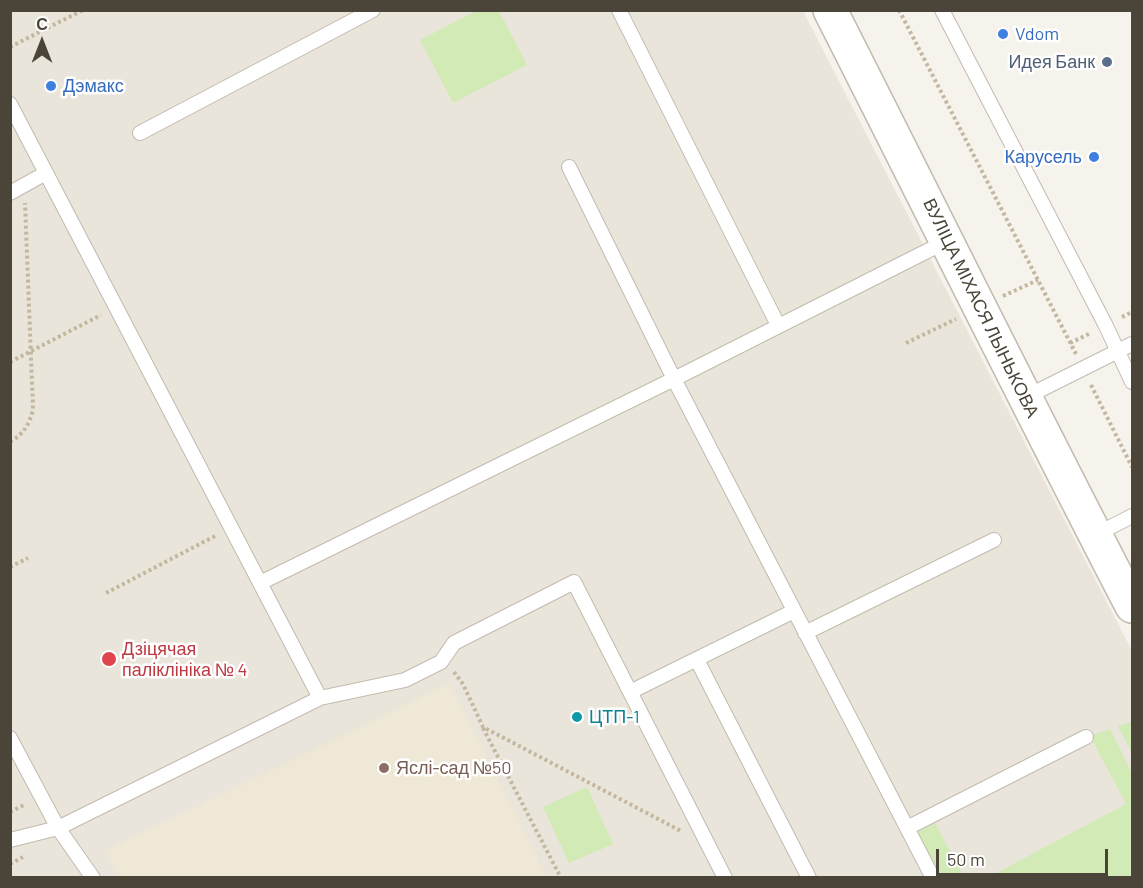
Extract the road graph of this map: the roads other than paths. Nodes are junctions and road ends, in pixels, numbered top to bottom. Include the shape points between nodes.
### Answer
1 (373, 10) edge
2 (619, 10) edge
3 (830, 10) edge
4 (942, 10) edge
5 (10, 104) edge
6 (140, 133) dead end
7 (569, 167) dead end
8 (46, 173) junction
9 (10, 193) edge
10 (948, 240) junction
11 (778, 326) junction
12 (1132, 344) edge
13 (1118, 352) junction
14 (674, 379) junction
15 (1132, 382) edge
16 (1024, 398) junction
17 (1132, 516) edge
18 (1095, 535) junction
19 (994, 540) dead end
20 (260, 583) junction
21 (1132, 606) edge
22 (794, 611) junction
23 (806, 633) junction
24 (697, 660) junction
25 (630, 692) junction
26 (320, 698) junction
27 (1086, 737) dead end
28 (10, 738) edge
29 (58, 828) junction
30 (907, 828) junction
31 (10, 840) edge
32 (93, 878) edge
33 (725, 878) edge
34 (809, 878) edge
35 (933, 878) edge

1 - 6 lane
2 - 11 lane
3 - 10 street, ВУЛІЦА МІХАСЯ ЛЫНЬКОВА
4 - 13 lane
5 - 8 lane
7 - 14 lane
8 - 9 lane
8 - 20 lane
10 - 11 lane
10 - 16 street, ВУЛІЦА МІХАСЯ ЛЫНЬКОВА
11 - 14 lane
12 - 13 lane
13 - 15 lane
13 - 16 lane
14 - 20 lane
14 - 22 lane
16 - 18 street, ВУЛІЦА МІХАСЯ ЛЫНЬКОВА
17 - 18 lane
18 - 21 street, ВУЛІЦА МІХАСЯ ЛЫНЬКОВА
19 - 23 lane
20 - 26 lane
22 - 23 lane
22 - 24 lane
23 - 30 lane
24 - 25 lane
24 - 34 lane
25 - 26 lane via 574,582 454,643 441,662 405,680
25 - 33 lane
26 - 29 lane
27 - 30 lane
28 - 29 lane
29 - 31 lane
29 - 32 lane
30 - 35 lane

